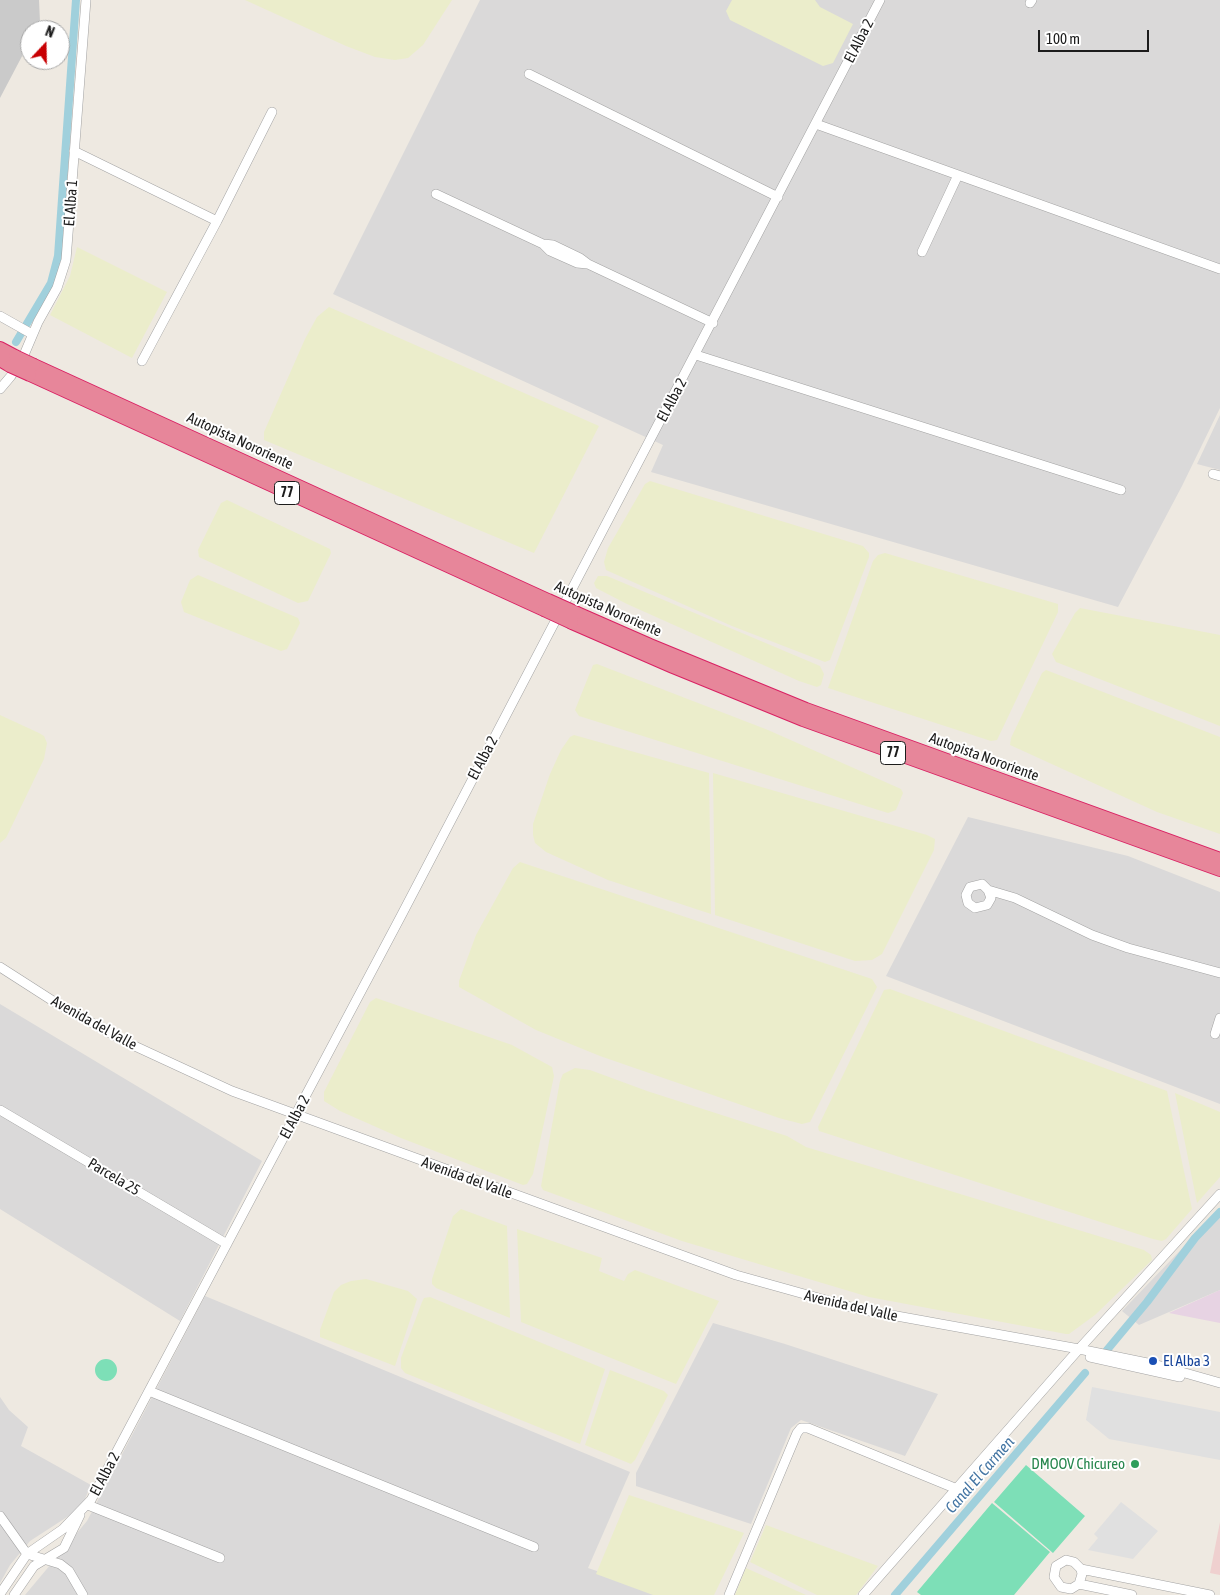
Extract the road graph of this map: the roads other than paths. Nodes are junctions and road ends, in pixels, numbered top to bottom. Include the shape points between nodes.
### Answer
1 (86, 0) edge
2 (880, 0) edge
3 (530, 74) dead end
4 (272, 112) dead end
5 (816, 124) junction
6 (74, 151) junction
7 (958, 175) junction
8 (436, 194) dead end
9 (778, 198) junction
10 (217, 221) junction
11 (922, 252) dead end
12 (1220, 270) edge
13 (0, 316) edge
14 (713, 323) junction
15 (30, 333) junction
16 (0, 348) edge
17 (696, 355) junction
18 (8, 361) edge
19 (142, 361) dead end
20 (0, 389) edge
21 (1121, 490) dead end
22 (575, 618) junction
23 (1220, 858) edge
24 (1220, 870) edge
25 (988, 890) dead end
26 (0, 967) edge
27 (1220, 973) edge
28 (1220, 1018) edge
29 (1215, 1034) dead end
30 (0, 1110) edge
31 (296, 1116) junction
32 (1220, 1194) edge
33 (227, 1244) junction
34 (1077, 1352) junction
35 (1220, 1383) edge
36 (149, 1391) junction
37 (956, 1489) junction
38 (88, 1505) junction
39 (81, 1513) junction
40 (0, 1516) edge
41 (534, 1547) dead end
42 (27, 1554) junction
43 (47, 1558) junction
44 (220, 1558) dead end
45 (1081, 1569) junction
46 (1079, 1584) junction
47 (16, 1592) edge
48 (0, 1594) edge
49 (83, 1595) edge
50 (728, 1595) edge
51 (863, 1595) edge
52 (1132, 1595) edge
53 (1209, 1595) edge

1 - 6 street, El Alba 1
2 - 5 street, El Alba 2
3 - 9 street
4 - 10 street
5 - 7 street
5 - 9 street, El Alba 2
6 - 10 street
6 - 15 street, El Alba 1 via 64,270 53,297
7 - 11 street
7 - 12 street
8 - 14 street via 543,244 553,245
9 - 14 street, El Alba 2
10 - 19 street
13 - 15 street
14 - 17 street, El Alba 2
15 - 20 street, El Alba 1 via 11,376
16 - 18 highway, Autopista Nororiente / 77
17 - 21 street
17 - 31 street, El Alba 2
18 - 22 highway, Autopista Nororiente / 77, bridge
22 - 23 highway, Autopista Nororiente / 77 via 823,716
22 - 24 highway, Autopista Nororiente / 77 via 673,667 803,720
25 - 27 street via 1016,898 1128,948
26 - 31 street, Avenida del Valle via 78,1016 158,1058 232,1092
28 - 29 street
30 - 33 street, Parcela 25
31 - 33 street, El Alba 2
31 - 34 street, Avenida del Valle via 760,1283 858,1309 958,1329 991,1332
32 - 34 street
33 - 36 street, El Alba 2
34 - 35 street, Avenida del Valle via 1158,1366
34 - 37 street
36 - 38 street, El Alba 2
36 - 41 street
37 - 50 street via 808,1428 801,1428
37 - 51 street
38 - 39 street, El Alba 2
38 - 44 street
39 - 42 street, El Alba 2
39 - 43 street, El Alba 2 via 64,1548
40 - 42 street
42 - 43 street
42 - 48 street, El Alba 2
43 - 47 street, El Alba 2 via 30,1569
43 - 49 street via 68,1571
45 - 46 street
45 - 46 street via 1066,1560 1059,1563 1054,1572 1054,1580 1061,1587 1071,1588
45 - 53 street
46 - 52 street

